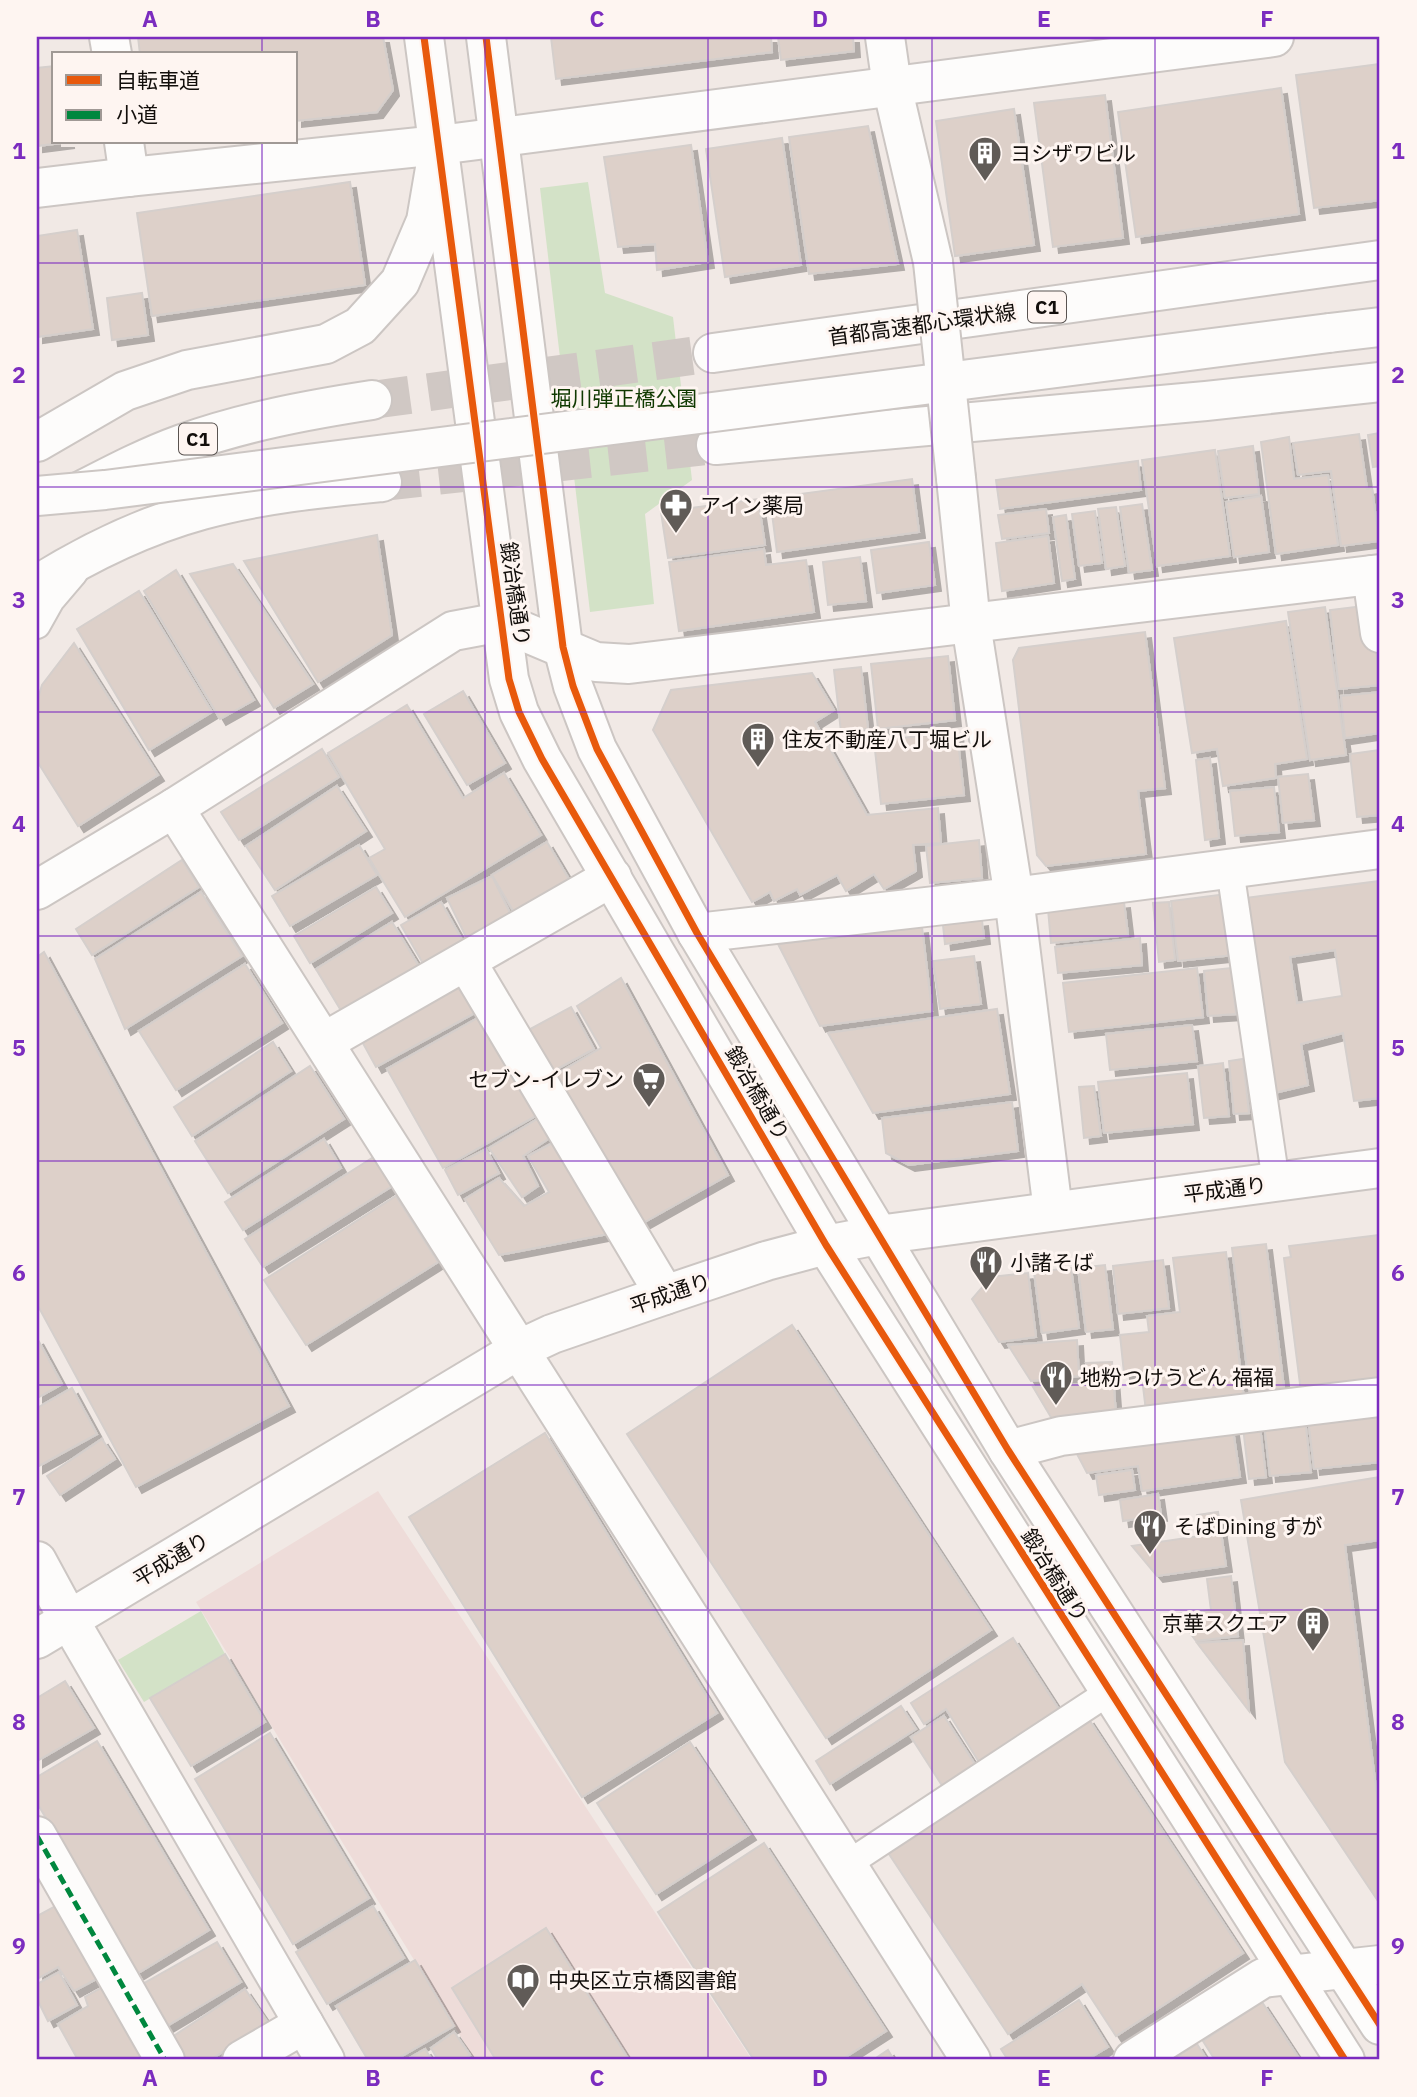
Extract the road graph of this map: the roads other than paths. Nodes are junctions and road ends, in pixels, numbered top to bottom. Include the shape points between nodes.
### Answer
1 (424, 37) edge
2 (486, 37) edge
3 (885, 37) edge
4 (1274, 37) edge
5 (1224, 40) edge
6 (892, 86) junction
7 (498, 136) junction
8 (439, 145) junction
9 (127, 159) edge
10 (37, 188) edge
11 (1380, 260) edge
12 (1380, 327) edge
13 (713, 353) tunnel mouth
14 (1380, 382) edge
15 (372, 400) tunnel mouth
16 (37, 442) edge
17 (716, 445) tunnel mouth
18 (382, 482) tunnel mouth
19 (37, 496) edge
20 (37, 514) edge
21 (99, 550) junction
22 (1376, 575) edge
23 (37, 584) edge
24 (501, 622) junction
25 (971, 624) junction
26 (37, 625) edge
27 (1380, 632) edge
28 (563, 647) junction
29 (174, 808) junction
30 (1380, 849) edge
31 (1230, 869) junction
32 (612, 877) junction
33 (37, 890) edge
34 (1014, 897) junction
35 (697, 933) junction
36 (466, 961) junction
37 (324, 1042) junction
38 (1380, 1168) edge
39 (1276, 1182) junction
40 (1053, 1211) junction
41 (878, 1234) junction
42 (826, 1245) junction
43 (665, 1295) junction
44 (520, 1349) junction
45 (1380, 1396) edge
46 (1008, 1450) junction
47 (37, 1561) edge
48 (69, 1620) junction
49 (37, 1639) edge
50 (1108, 1692) junction
51 (37, 1836) edge
52 (846, 1865) junction
53 (1363, 1967) edge
54 (1290, 1976) junction
55 (304, 2024) junction
56 (1380, 2025) edge
57 (165, 2060) edge
58 (242, 2060) edge
59 (325, 2060) edge
60 (971, 2060) edge
61 (1133, 2060) edge
62 (1345, 2060) edge

1 - 8 main road, 鍛冶橋通り
2 - 7 main road, 鍛冶橋通り
3 - 6 main road
4 - 5 main road
5 - 6 main road
6 - 7 main road
6 - 25 main road, bridge via 933,262
7 - 8 main road
7 - 28 main road, 鍛冶橋通り
8 - 9 main road
8 - 16 main road via 426,221 400,282 360,326 326,344 187,370 125,391
8 - 24 main road, 鍛冶橋通り
9 - 10 main road
11 - 13 main road, 首都高速都心環状線 / C1
12 - 19 main road, C1, bridge
14 - 17 main road
15 - 20 main road, C1 via 263,420 181,444
18 - 21 main road via 314,489 202,510
21 - 23 main road
21 - 26 lane via 69,578
22 - 25 main road
22 - 27 main road
24 - 28 main road
24 - 29 main road via 453,631
24 - 32 main road, 鍛冶橋通り via 519,712
25 - 28 main road via 629,664 596,662
25 - 34 main road
28 - 35 main road, 鍛冶橋通り via 597,749
29 - 33 main road
29 - 37 main road
30 - 31 main road
31 - 34 main road
31 - 39 lane
32 - 36 main road
32 - 42 main road, 鍛冶橋通り
34 - 35 main road
34 - 40 main road
35 - 41 main road, 鍛冶橋通り
36 - 37 main road
36 - 43 main road
37 - 44 main road
38 - 39 main road, 平成通り
39 - 40 main road, 平成通り
40 - 41 main road, 平成通り
41 - 42 main road, 平成通り
41 - 46 main road, 鍛冶橋通り
42 - 43 main road, 平成通り
42 - 50 main road, 鍛冶橋通り
43 - 44 main road, 平成通り
44 - 48 main road, 平成通り
44 - 52 main road
45 - 46 main road via 1062,1436
46 - 53 main road, 鍛冶橋通り
47 - 48 main road
48 - 49 main road, 平成通り
48 - 55 main road
50 - 52 lane
50 - 54 main road, 鍛冶橋通り
51 - 57 main road
52 - 60 main road
53 - 54 main road
53 - 56 main road, 鍛冶橋通り
54 - 61 main road via 1262,1978
54 - 62 main road, 鍛冶橋通り
55 - 58 main road
55 - 59 main road

